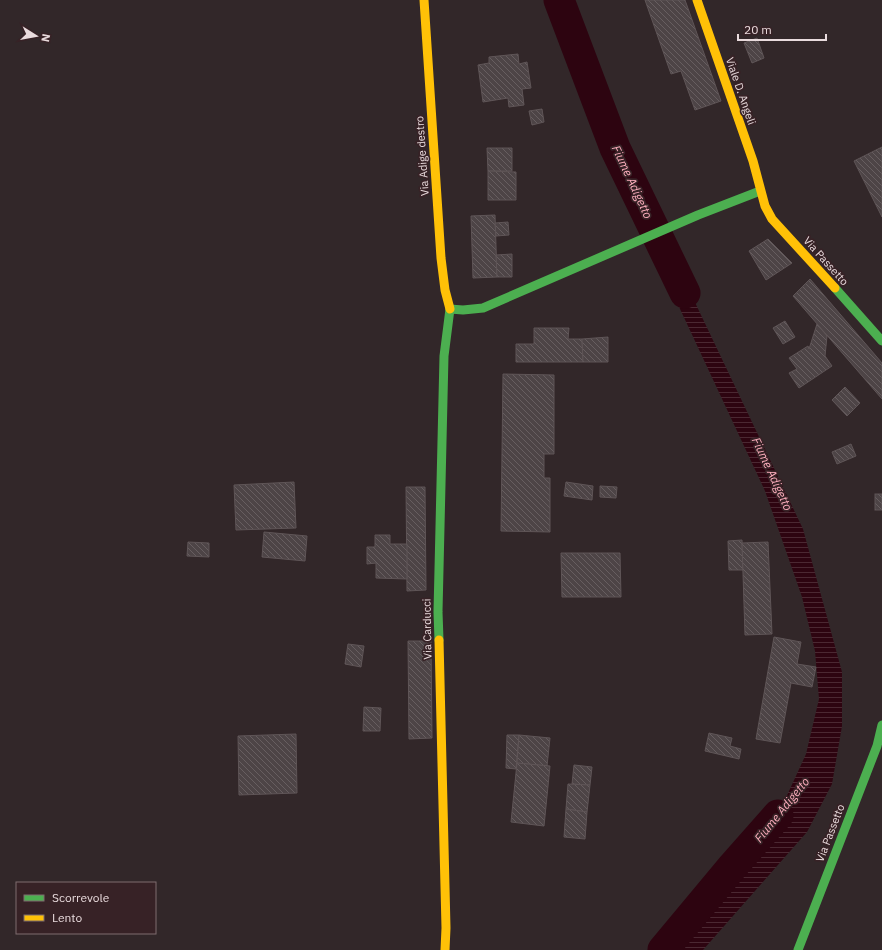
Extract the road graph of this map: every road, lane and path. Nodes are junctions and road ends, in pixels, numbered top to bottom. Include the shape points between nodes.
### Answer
1 (424, 0) edge
2 (697, 0) edge
3 (760, 191) junction
4 (450, 309) junction
5 (882, 341) edge
6 (882, 725) edge
7 (445, 950) edge
8 (798, 950) edge

1 - 4 street, Via Adige destro via 441,258 444,289
2 - 3 street, Viale D. Angeli via 753,161
3 - 4 street via 698,215 483,308
3 - 5 street, Via Passetto via 772,219
4 - 7 street, Via Carducci via 444,356 438,612
6 - 8 street, Via Passetto via 877,746

